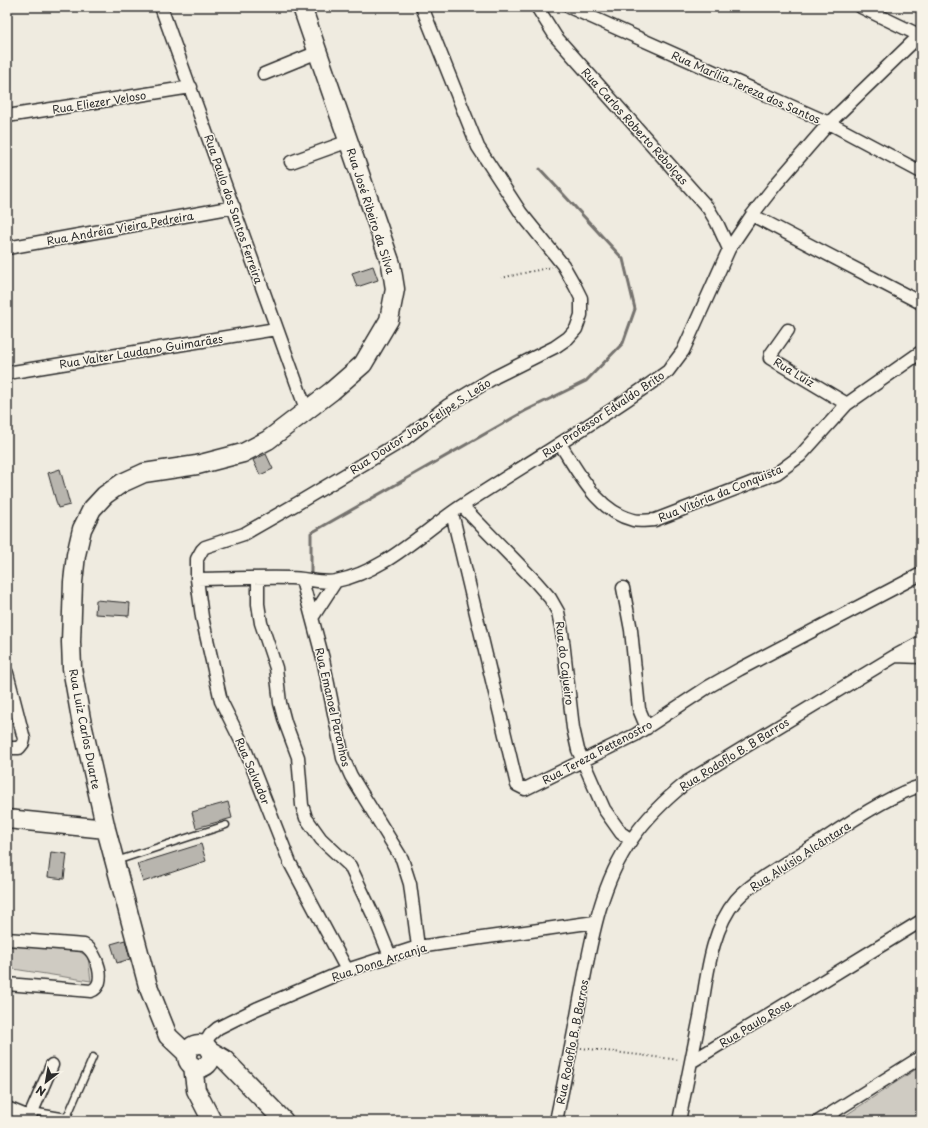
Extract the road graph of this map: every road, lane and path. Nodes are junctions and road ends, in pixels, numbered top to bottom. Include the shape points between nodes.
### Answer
1 (161, 7) edge
2 (422, 7) edge
3 (537, 7) edge
4 (569, 7) edge
5 (861, 7) edge
6 (304, 9) edge
7 (920, 35) edge
8 (318, 52) junction
9 (264, 74) dead end
10 (191, 87) junction
11 (7, 116) edge
12 (829, 123) junction
13 (349, 142) junction
14 (291, 162) dead end
15 (921, 172) edge
16 (234, 207) junction
17 (752, 215) junction
18 (7, 248) edge
19 (729, 249) junction
20 (563, 265) junction
21 (502, 278) dead end
22 (921, 303) edge
23 (276, 329) junction
24 (788, 330) dead end
25 (921, 352) edge
26 (7, 373) edge
27 (847, 404) junction
28 (306, 412) junction
29 (560, 444) junction
30 (457, 510) junction
31 (197, 559) joint
32 (921, 574) edge
33 (197, 579) junction
34 (258, 579) junction
35 (302, 580) junction
36 (336, 581) junction
37 (623, 588) dead end
38 (312, 618) junction
39 (921, 642) edge
40 (895, 656) junction
41 (921, 657) edge
42 (7, 673) edge
43 (9, 691) edge
44 (647, 728) junction
45 (7, 748) edge
46 (583, 762) junction
47 (921, 786) edge
48 (7, 819) edge
49 (226, 824) dead end
50 (106, 829) junction
51 (631, 840) junction
52 (115, 861) junction
53 (921, 921) edge
54 (595, 922) junction
55 (7, 939) edge
56 (418, 947) junction
57 (390, 956) junction
58 (347, 970) junction
59 (7, 984) edge
60 (572, 1047) junction
61 (200, 1056) junction
62 (93, 1057) dead end
63 (921, 1057) edge
64 (691, 1062) junction
65 (52, 1065) dead end
66 (7, 1108) edge
67 (30, 1116) edge
68 (212, 1121) edge
69 (284, 1121) edge
70 (556, 1121) edge
71 (679, 1121) edge
72 (819, 1121) edge

1 - 10 street, Rua Paulo dos Santos Ferreira
2 - 20 street, Rua Doutor João Felipe S. Leão via 478,147 521,213
3 - 19 street, Rua Carlos Roberto Rebolças via 556,37 708,208
4 - 12 street, Rua Marília Tereza dos Santos
5 - 7 street
6 - 8 street, Rua José Ribeiro da Silva
7 - 12 street, Rua Professor Edvaldo Brito
8 - 9 street
8 - 13 street, Rua José Ribeiro da Silva
10 - 11 street, Rua Eliezer Veloso
10 - 16 street, Rua Paulo dos Santos Ferreira
12 - 15 street, Rua Marília Tereza dos Santos
12 - 17 street, Rua Professor Edvaldo Brito
13 - 14 street
13 - 28 street, Rua José Ribeiro da Silva via 391,264 395,290 393,306 389,320 363,364
16 - 18 street, Rua Andréia Vieira Pedreira
16 - 23 street, Rua Paulo dos Santos Ferreira
17 - 19 street, Rua Professor Edvaldo Brito
17 - 22 street
19 - 29 street, Rua Professor Edvaldo Brito via 676,363 650,384
20 - 21 path
20 - 31 street, Rua Doutor João Felipe S. Leão via 581,298 581,315 576,329 568,338 447,406 402,441 279,515 244,534 205,547
23 - 26 street, Rua Valter Laudano Guimarães
23 - 28 street, Rua Paulo dos Santos Ferreira
24 - 27 street, Rua Luiz via 770,358
25 - 27 street, Rua Vitória da Conquista
27 - 29 street, Rua Vitória da Conquista via 800,456 777,473 655,520 635,521 603,505
28 - 50 street, Rua Luiz Carlos Duarte via 268,440 243,453 197,465 144,473 122,483 105,495 92,509 82,529 73,582 72,668
29 - 30 street, Rua Professor Edvaldo Brito
30 - 36 street, Rua Professor Edvaldo Brito via 378,565
30 - 46 street, Rua do Cajueiro via 540,586 558,612 573,728
30 - 46 street, Rua Tereza Pettenostro via 517,785 525,789
31 - 33 street, Rua Salvador
32 - 44 street, Rua Tereza Pettenostro via 740,669
33 - 34 street, Rua Professor Edvaldo Brito
33 - 58 street, Rua Salvador via 202,617 221,701 247,755 290,863
34 - 35 street, Rua Professor Edvaldo Brito
34 - 57 street via 260,623 273,656 280,703 298,757 304,812 317,833 350,866
35 - 36 street, Rua Professor Edvaldo Brito
35 - 38 street, Rua Emanoel Paranhos
36 - 38 street
37 - 44 street via 631,630 639,709
38 - 56 street, Rua Emanoel Paranhos via 343,758 351,776 402,859 410,884
39 - 40 street, Rua Rodoflo B. B Barros
40 - 41 street
40 - 51 street, Rua Rodoflo B. B Barros via 687,782 666,799
42 - 43 street
43 - 45 street via 24,739 19,748
44 - 46 street, Rua Tereza Pettenostro
46 - 51 street, Rua do Cajueiro via 604,809 621,833
47 - 64 street, Rua Aluísio Alcântara via 893,798 828,836 749,888 737,900 726,914 719,930
48 - 50 street
49 - 52 lane
50 - 52 street, Rua Luiz Carlos Duarte
51 - 54 street, Rua Rodoflo B. B Barros via 614,871
52 - 61 street, Rua Luiz Carlos Duarte via 148,986 168,1036
53 - 64 street, Rua Paulo Rosa
54 - 56 street, Rua Dona Arcanja
54 - 60 street, Rua Rodoflo B. B Barros
55 - 59 street via 89,947 99,967 100,984 91,991
56 - 57 street, Rua Dona Arcanja
57 - 58 street, Rua Dona Arcanja
58 - 61 street, Rua Dona Arcanja via 218,1028 210,1034
60 - 64 path
60 - 70 street, Rua Rodoflo B. B Barros
61 - 68 street via 196,1090
61 - 69 street, Rua Luiz Carlos Duarte via 224,1059
62 - 67 lane via 67,1117
63 - 72 street
64 - 71 street, Rua Aluísio Alcântara
65 - 67 street
66 - 67 street

